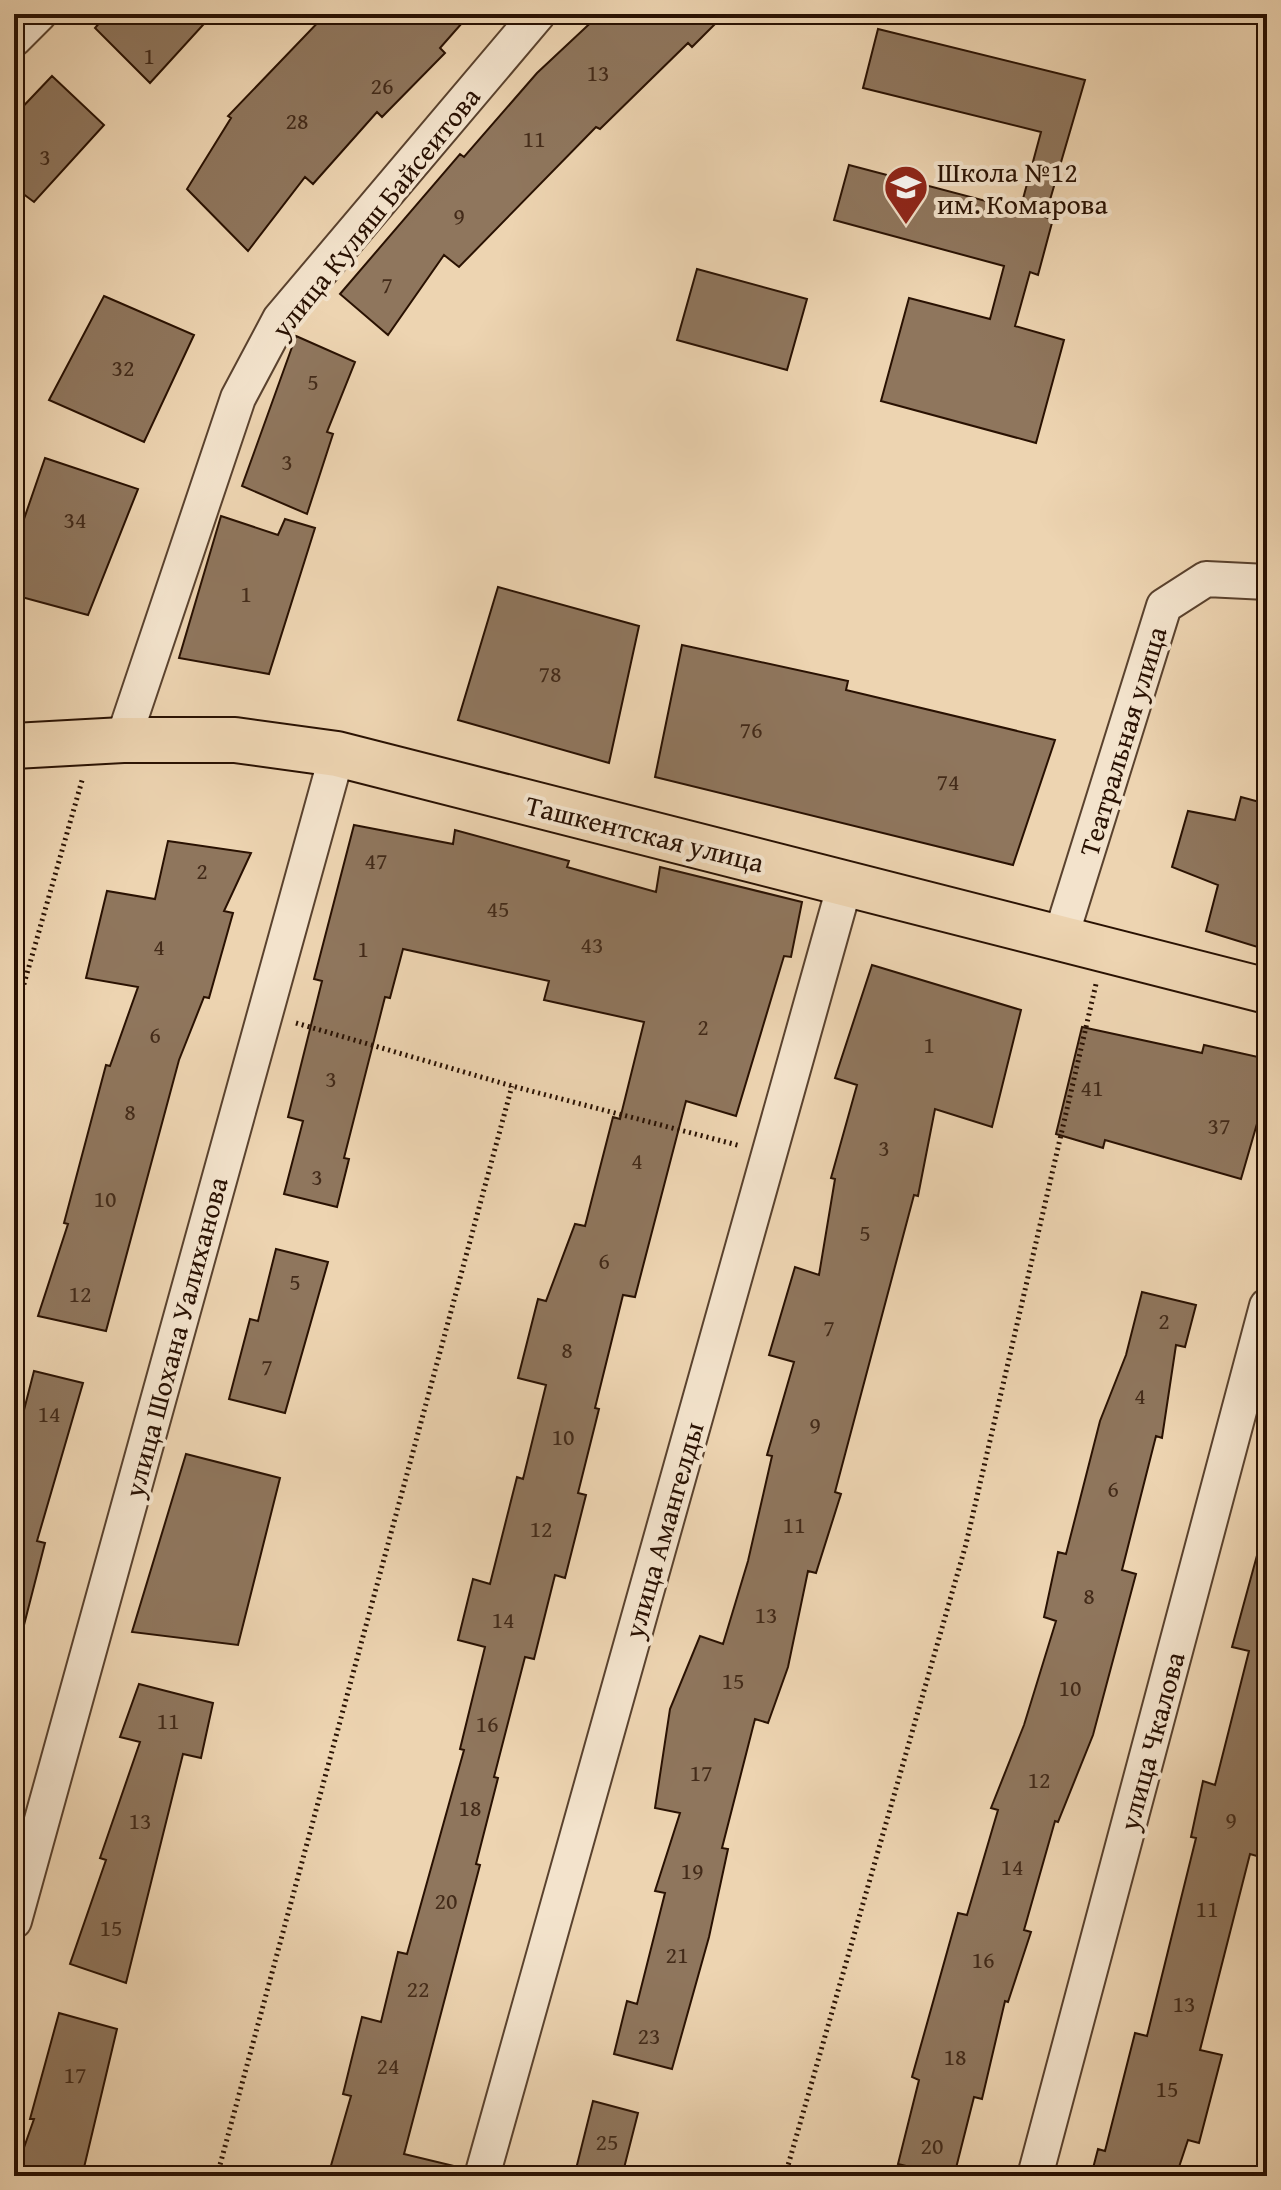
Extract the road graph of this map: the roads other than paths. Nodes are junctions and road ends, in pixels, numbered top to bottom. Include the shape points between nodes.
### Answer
1 (39, 14) edge
2 (538, 14) edge
3 (14, 39) edge
4 (1267, 582) edge
5 (108, 740) junction
6 (14, 746) edge
7 (337, 754) junction
8 (845, 884) junction
9 (1061, 936) junction
10 (1267, 991) edge
11 (1267, 1306) edge
12 (14, 1921) edge
13 (482, 2176) edge
14 (1035, 2176) edge

1 - 3 street
2 - 5 street, улица Куляш Байсеитова via 280,319 238,398
4 - 9 street, Театральная улица via 1206,579 1164,606
5 - 6 main road, Ташкентская улица
5 - 7 main road, Ташкентская улица via 235,740
7 - 8 main road, Ташкентская улица
7 - 12 street, улица Шохана Уалиханова
8 - 9 main road, Ташкентская улица
8 - 13 street, улица Амангелды
9 - 10 main road, Ташкентская улица
11 - 14 street, улица Чкалова

